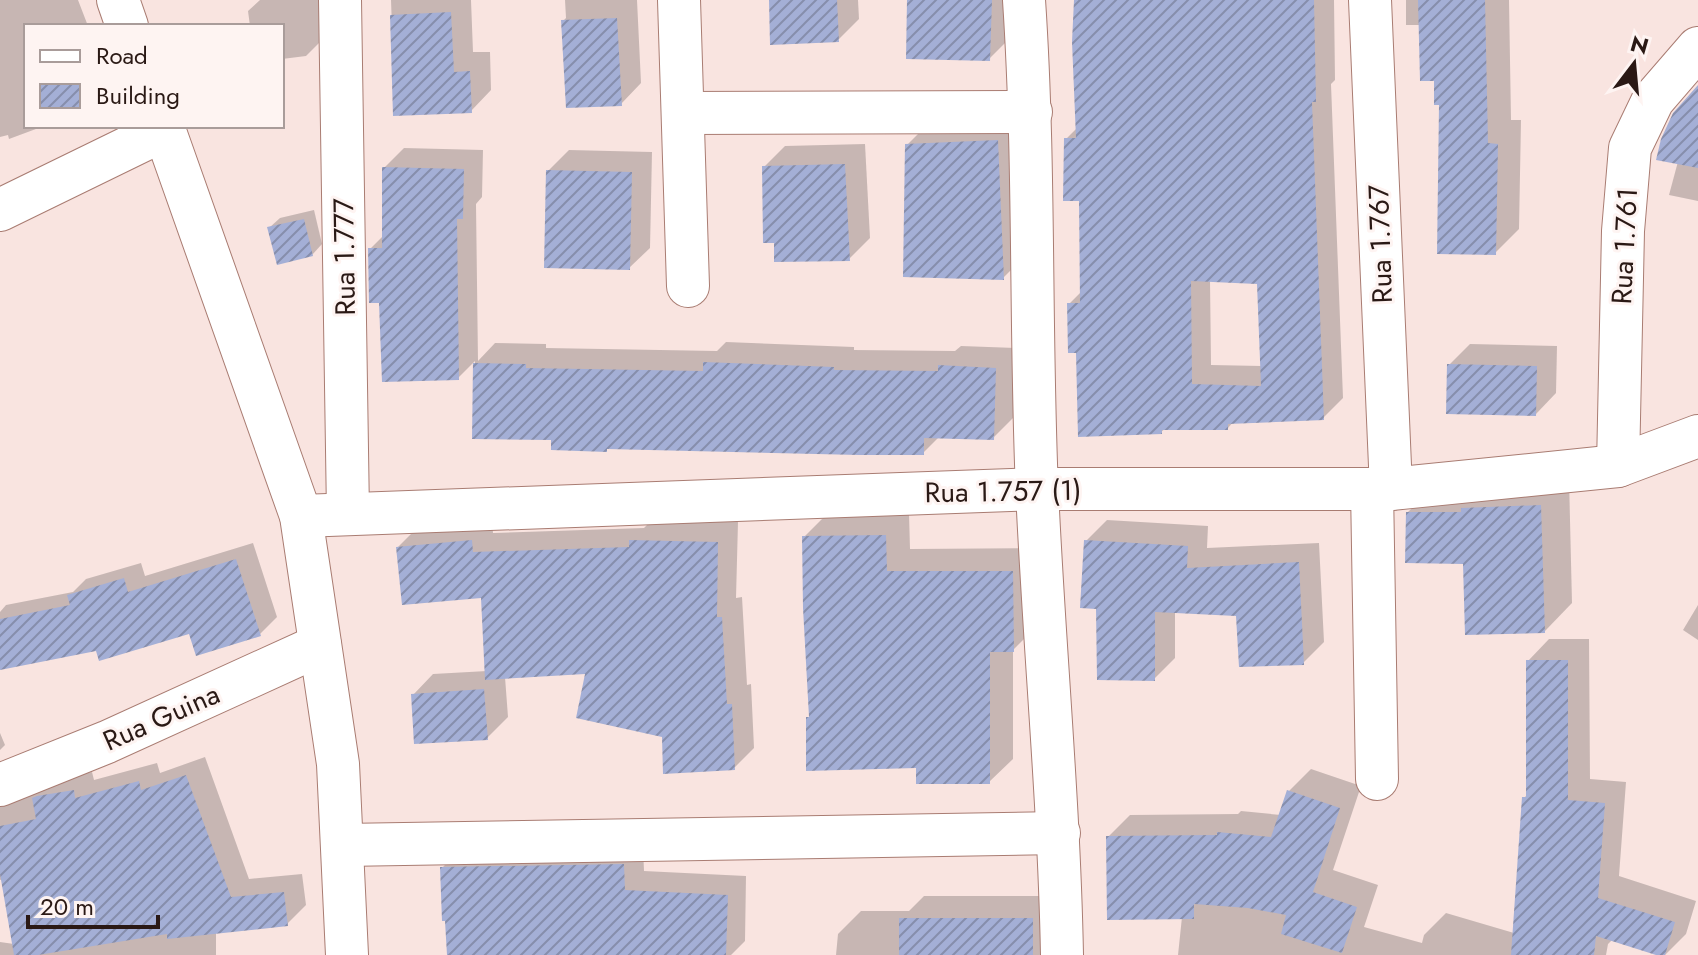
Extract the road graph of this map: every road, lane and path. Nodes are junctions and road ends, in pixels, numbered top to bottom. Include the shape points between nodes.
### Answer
1 (118, 0) edge
2 (340, 0) edge
3 (679, 0) edge
4 (1024, 0) edge
5 (1370, 0) edge
6 (126, 24) edge
7 (1698, 48) edge
8 (1031, 112) junction
9 (685, 113) junction
10 (163, 128) edge
11 (0, 210) edge
12 (688, 286) dead end
13 (1698, 436) edge
14 (1618, 466) junction
15 (1037, 489) junction
16 (1381, 489) junction
17 (348, 514) junction
18 (301, 516) junction
19 (320, 645) junction
20 (1377, 779) dead end
21 (0, 785) edge
22 (1059, 833) junction
23 (343, 845) junction
24 (347, 955) edge
25 (1062, 955) edge

1 - 6 street
2 - 17 street, Rua 1.777
3 - 9 street
4 - 8 street
5 - 16 street, Rua 1.767
7 - 14 street, Rua 1.761 via 1653,100 1630,148
8 - 9 street
8 - 15 street
9 - 12 street
10 - 11 street
10 - 18 street
13 - 14 street, Rua 1.757 (1)
14 - 16 street, Rua 1.757 (1)
15 - 16 street, Rua 1.757 (1)
15 - 17 street, Rua 1.757 (1)
15 - 22 street
16 - 20 street, Rua 1.767
17 - 18 street, Rua 1.757 (1)
18 - 19 street
19 - 21 street, Rua Guina
19 - 23 street via 338,764
22 - 23 street
22 - 25 street
23 - 24 street

